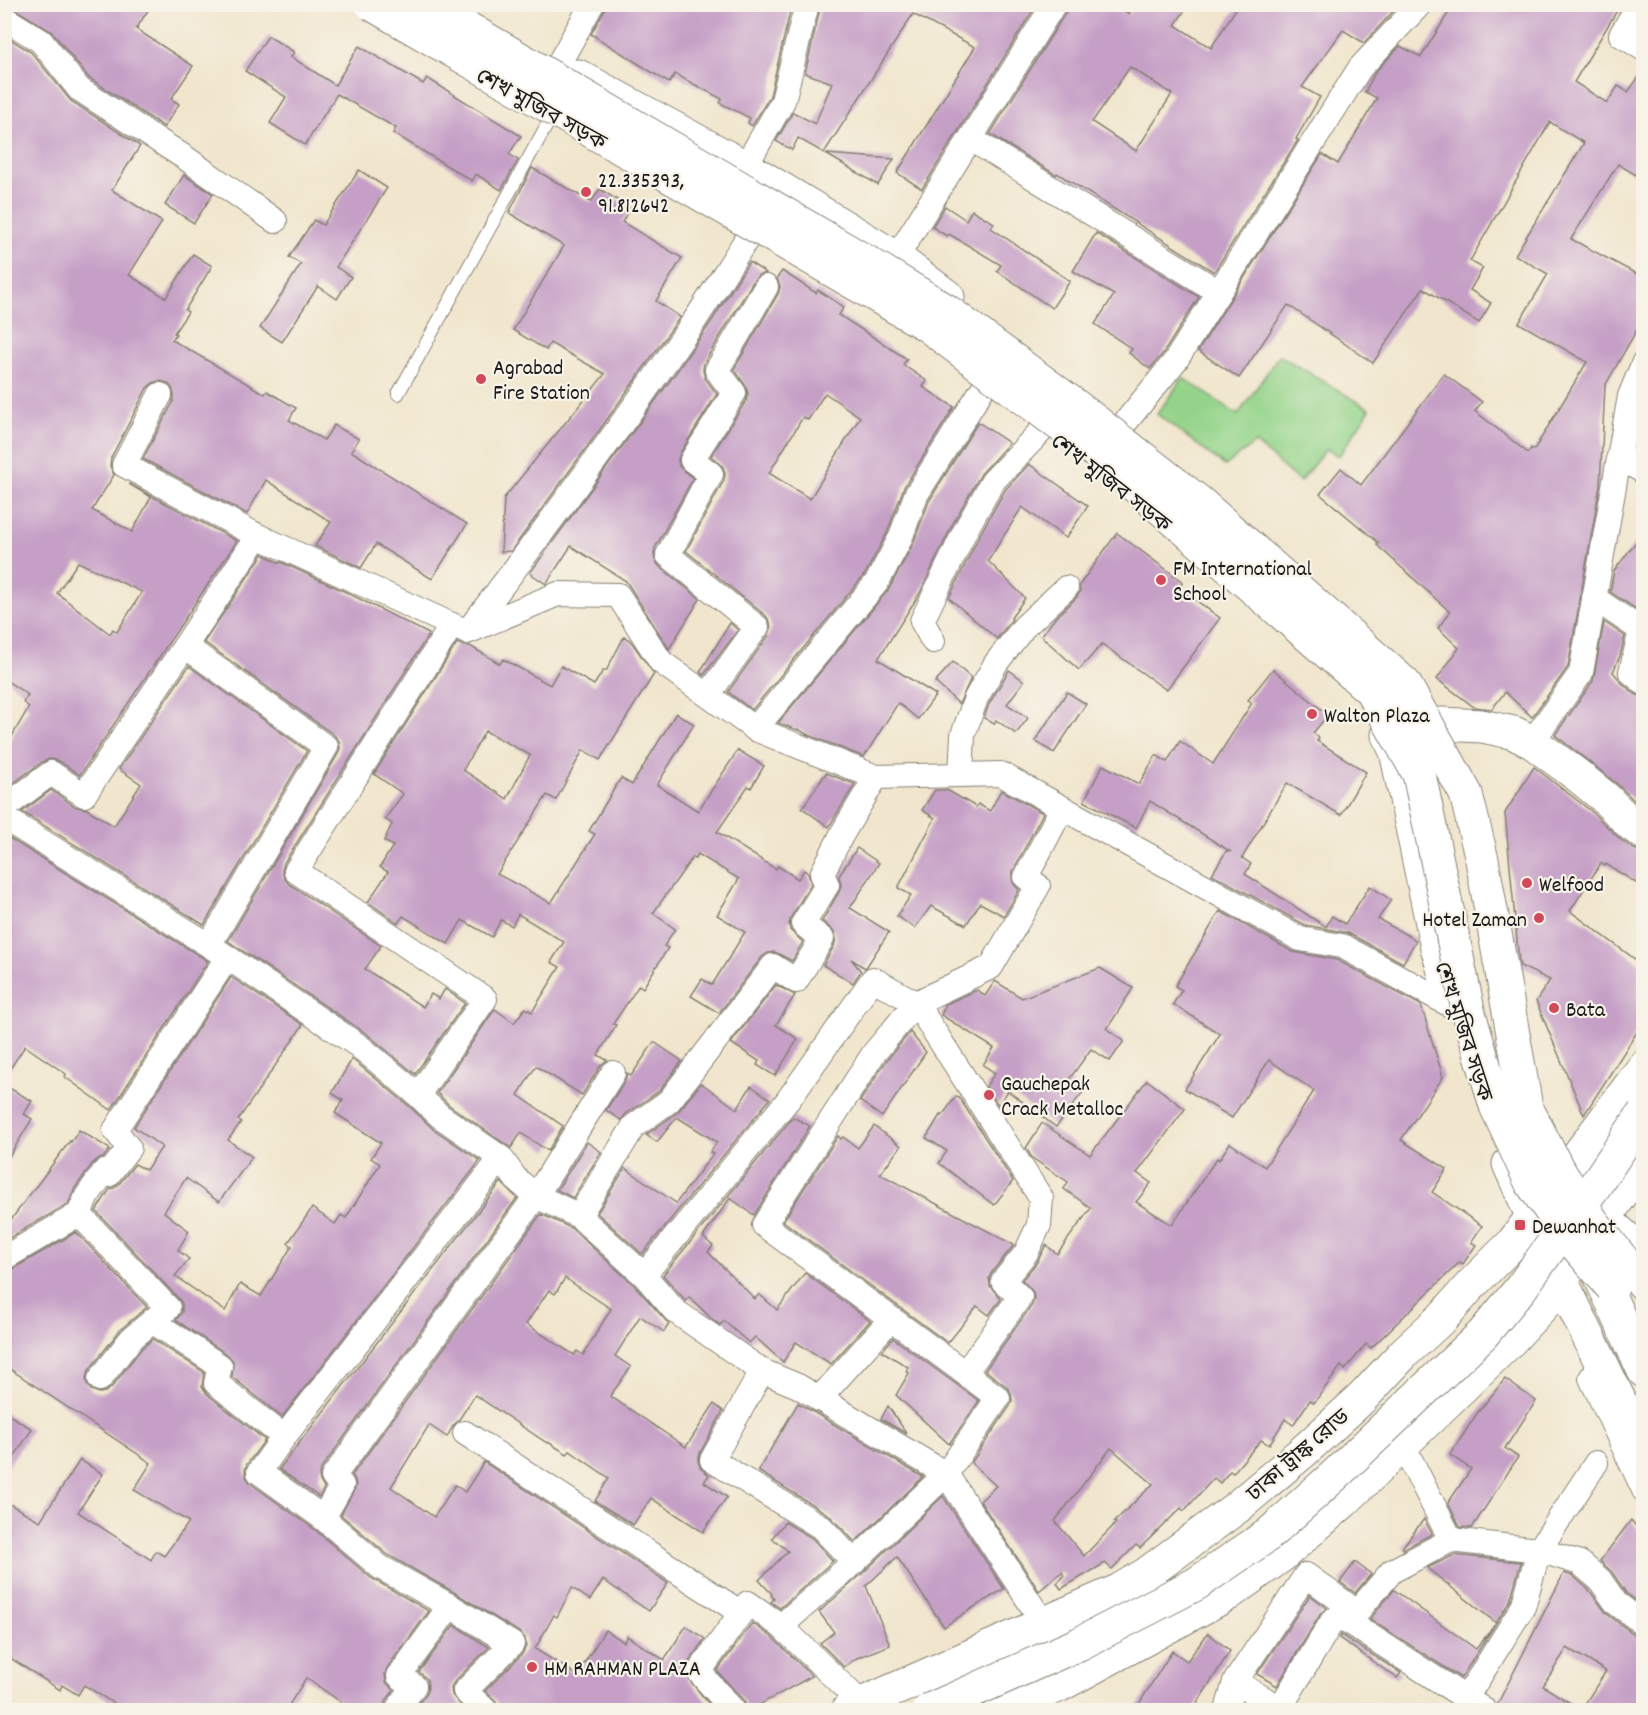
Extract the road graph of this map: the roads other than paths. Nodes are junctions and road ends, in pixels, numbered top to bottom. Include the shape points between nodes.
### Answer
1 (358, 4) edge
2 (372, 4) edge
3 (426, 4) edge
4 (451, 4) edge
5 (592, 4) edge
6 (807, 4) edge
7 (1054, 4) edge
8 (1420, 4) edge
9 (1639, 4) edge
10 (4, 18) edge
11 (1644, 49) edge
12 (558, 64) junction
13 (553, 114) junction
14 (971, 139) junction
15 (745, 168) junction
16 (275, 221) dead end
17 (754, 228) junction
18 (896, 258) junction
19 (766, 287) dead end
20 (1219, 292) junction
21 (1644, 362) edge
22 (987, 380) junction
23 (398, 394) dead end
24 (160, 395) dead end
25 (1044, 428) junction
26 (1120, 429) junction
27 (1619, 457) junction
28 (1644, 472) edge
29 (258, 536) junction
30 (1066, 588) dead end
31 (1594, 597) junction
32 (1642, 627) edge
33 (459, 628) junction
34 (933, 641) dead end
35 (185, 646) junction
36 (1644, 683) edge
37 (708, 695) junction
38 (1433, 713) junction
39 (1383, 727) junction
40 (756, 729) junction
41 (1532, 742) junction
42 (961, 775) junction
43 (876, 777) junction
44 (1062, 808) junction
45 (6, 821) edge
46 (1644, 833) edge
47 (218, 952) junction
48 (916, 1003) junction
49 (1454, 1006) junction
50 (1644, 1067) edge
51 (613, 1073) dead end
52 (418, 1095) junction
53 (1644, 1113) edge
54 (501, 1158) junction
55 (1644, 1162) edge
56 (1559, 1181) junction
57 (536, 1196) junction
58 (78, 1214) junction
59 (1607, 1215) junction
60 (579, 1216) junction
61 (1532, 1217) junction
62 (1581, 1237) junction
63 (1644, 1248) edge
64 (4, 1258) edge
65 (644, 1275) junction
66 (1560, 1278) junction
67 (1644, 1284) edge
68 (891, 1319) junction
69 (152, 1321) junction
70 (1644, 1324) edge
71 (762, 1371) junction
72 (1644, 1371) edge
73 (965, 1373) junction
74 (100, 1379) dead end
75 (819, 1398) junction
76 (465, 1433) dead end
77 (284, 1437) junction
78 (1403, 1445) junction
79 (1644, 1451) edge
80 (1596, 1463) dead end
81 (946, 1474) junction
82 (1644, 1490) edge
83 (323, 1518) junction
84 (1451, 1540) junction
85 (1539, 1550) junction
86 (854, 1562) junction
87 (450, 1605) junction
88 (741, 1613) junction
89 (1354, 1617) junction
90 (1044, 1624) junction
91 (1644, 1624) edge
92 (781, 1626) junction
93 (1235, 1682) junction
94 (1475, 1704) edge
95 (855, 1707) edge
96 (1282, 1709) edge
97 (397, 1710) edge
98 (485, 1710) edge
99 (733, 1710) edge
100 (929, 1710) edge
101 (1001, 1710) edge
102 (1227, 1710) edge

1 - 13 main road, শেখ মুজিব সড়ক
2 - 70 main road, bridge via 927,325 1095,451 1371,690 1419,774 1467,1010 1496,1106 1537,1191 1568,1236
3 - 67 main road, bridge via 947,311 1200,503 1404,683 1466,794 1482,860 1526,1107 1558,1170 1592,1221
4 - 12 main road, শেখ মুজিব সড়ক
5 - 12 street
6 - 15 street via 783,102
7 - 14 street
8 - 20 street via 1360,68
9 - 11 street via 1622,35
10 - 16 street via 41,41 79,89
12 - 15 main road, শেখ মুজিব সড়ক
13 - 17 main road, শেখ মুজিব সড়ক
13 - 23 lane
14 - 18 street
14 - 20 street
15 - 18 main road, শেখ মুজিব সড়ক
17 - 22 main road, শেখ মুজিব সড়ক via 869,295
17 - 33 street via 694,321 540,536
18 - 26 main road, শেখ মুজিব সড়ক
19 - 37 street via 717,370 734,393 692,460 711,474 668,555 757,627
20 - 26 street via 1176,360
21 - 27 street via 1630,396
22 - 25 main road, শেখ মুজিব সড়ক
22 - 40 street via 916,495 900,539 877,582
24 - 29 street via 124,465
25 - 34 street via 993,481 966,529 922,621
25 - 39 main road, শেখ মুজিব সড়ক via 1229,573 1365,697
26 - 38 main road, শেখ মুজিব সড়ক via 1398,662
27 - 28 street
27 - 31 street
29 - 33 street
29 - 35 street
30 - 42 street via 1024,627 975,698 963,735
31 - 32 street
31 - 41 street via 1581,673
32 - 36 street via 1631,672
33 - 37 street via 558,594 618,595 662,662
33 - 52 street via 297,871 485,999
35 - 45 street via 84,795 51,773
35 - 47 street via 326,747
37 - 40 street
38 - 39 main road
38 - 41 main road via 1514,733
38 - 56 main road, শেখ মুজিব সড়ক via 1501,1018
39 - 49 main road, শেখ মুজিব সড়ক via 1396,751 1437,947
40 - 43 street
41 - 46 main road
42 - 43 street
42 - 44 street via 1000,774
43 - 60 street via 822,874 827,885 803,924 822,939 796,981 773,966 669,1101 634,1126
44 - 48 street via 1026,876 1038,886 991,967
44 - 49 street via 1300,939 1342,946
45 - 47 street
47 - 52 street via 359,1046
47 - 58 street via 115,1130 129,1148 108,1175 104,1172
48 - 65 street via 873,979 788,1100
48 - 68 street via 874,1053 764,1226
48 - 73 street via 1041,1198 1039,1225 1026,1253 1003,1281 1020,1297
49 - 61 main road, শেখ মুজিব সড়ক
50 - 56 main road, ঢাকা ট্রাঙ্ক রোড
51 - 57 street
52 - 54 street via 440,1116
53 - 100 main road, ঢাকা ট্রাঙ্ক রোড, bridge via 1521,1288 1483,1334 1268,1535 1187,1589 1079,1644
54 - 57 street via 516,1179
54 - 77 street
55 - 59 main road
56 - 61 main road, ঢাকা ট্রাঙ্ক রোড
56 - 62 main road, শেখ মুজিব সড়ক
57 - 60 street
57 - 83 street via 333,1477 342,1485
58 - 64 street
58 - 69 street via 168,1308
59 - 62 main road
59 - 63 street
60 - 65 street
61 - 66 main road, শেখ মুজিব সড়ক
61 - 90 main road, ঢাকা ট্রাঙ্ক রোড via 1512,1244 1362,1398 1236,1508 1145,1575
62 - 66 main road
62 - 72 main road, শেখ মুজিব সড়ক
65 - 71 street via 675,1311
66 - 78 main road via 1545,1302 1510,1341
66 - 79 main road, শেখ মুজিব সড়ক
66 - 82 street via 1562,1317
68 - 73 street
68 - 75 street
69 - 74 street via 131,1339
69 - 77 street via 220,1366 216,1383
71 - 75 street
71 - 86 street via 712,1460 821,1527
73 - 81 street via 998,1398
75 - 81 street
76 - 88 street
77 - 83 street via 259,1472
78 - 84 street
78 - 101 main road via 1281,1556 1228,1594 1060,1685
80 - 85 street
81 - 86 street
81 - 90 street
83 - 87 street via 380,1567
84 - 85 street
84 - 89 street via 1392,1571
85 - 91 street via 1580,1563 1600,1580 1616,1603
85 - 94 street via 1523,1607
86 - 92 street
87 - 97 street via 399,1676 414,1686
87 - 98 street via 512,1644 465,1691
88 - 92 street via 748,1603
88 - 99 street via 699,1672
89 - 93 street via 1306,1575
89 - 94 street
89 - 96 street via 1333,1620
90 - 95 main road, ঢাকা ট্রাঙ্ক রোড
92 - 95 street
93 - 96 street
93 - 102 street

